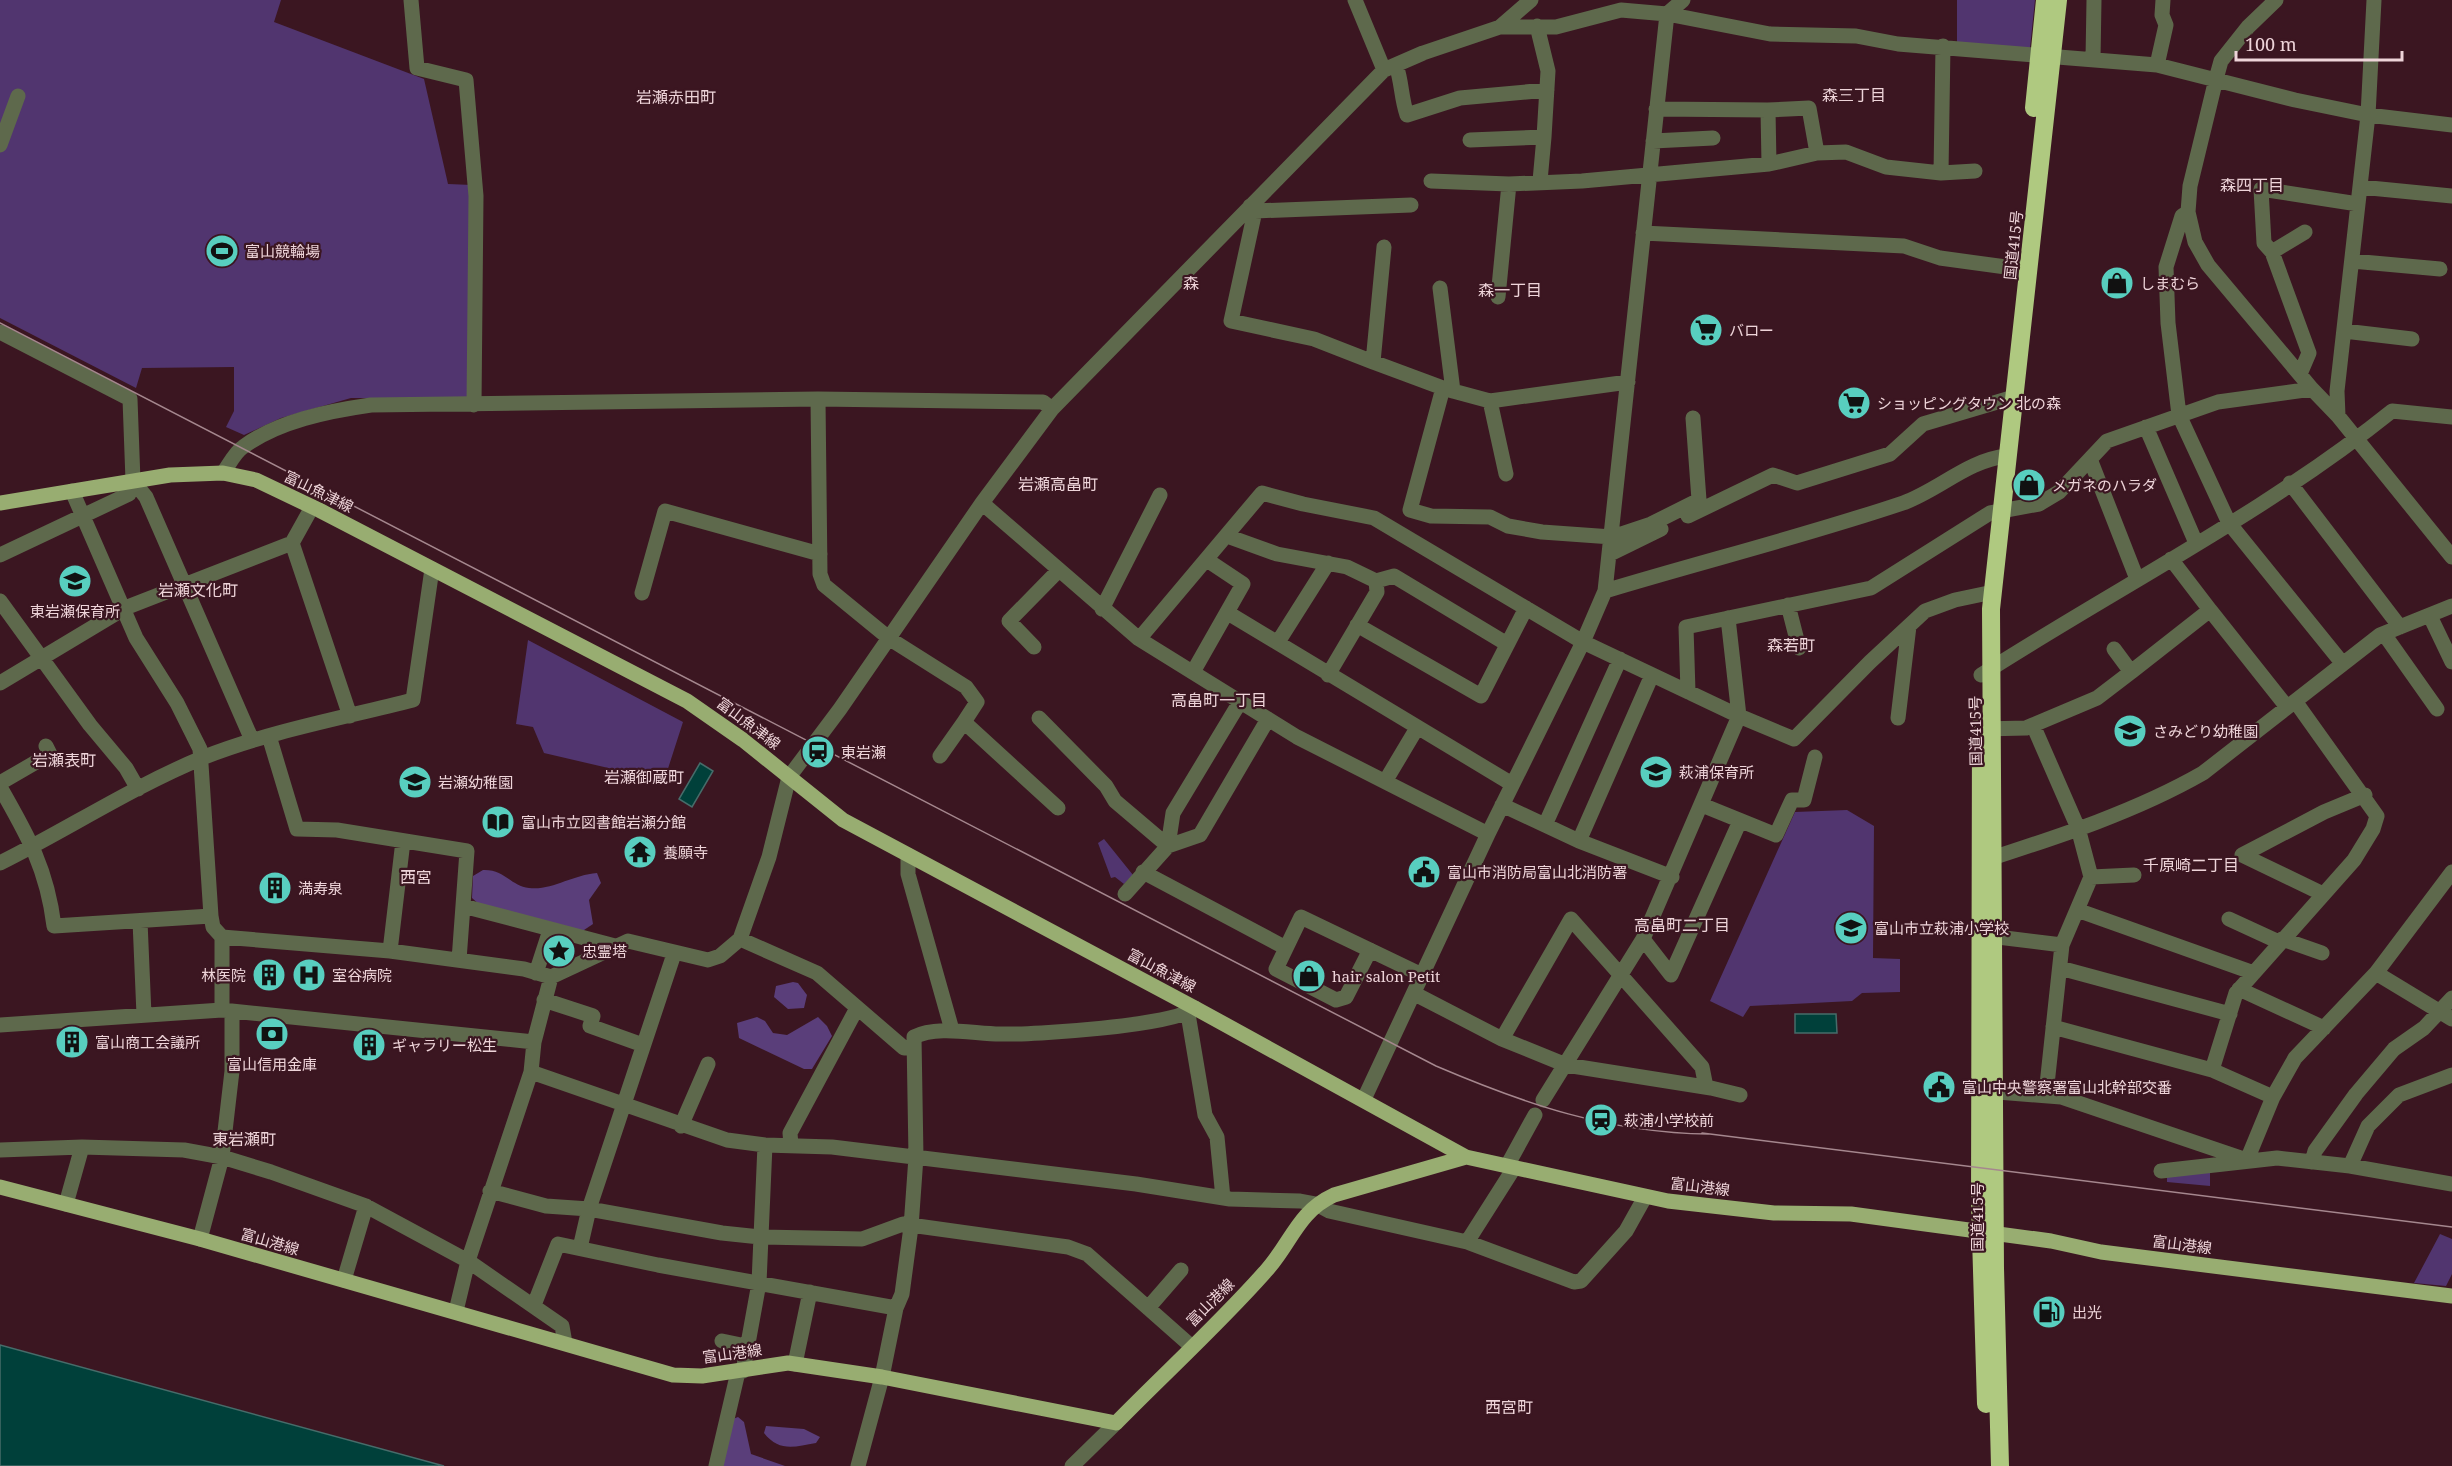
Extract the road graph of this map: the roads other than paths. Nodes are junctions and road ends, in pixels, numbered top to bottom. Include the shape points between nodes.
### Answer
1 (411, 0) edge
2 (1355, 0) edge
3 (1532, 0) edge
4 (1652, 0) edge
5 (1683, 0) edge
6 (2045, 0) edge
7 (2058, 0) edge
8 (2094, 0) edge
9 (2163, 0) edge
10 (2276, 0) edge
11 (2374, 0) edge
12 (1667, 14) junction
13 (1537, 26) junction
14 (1500, 27) junction
15 (1942, 46) junction
16 (2046, 55) junction
17 (2093, 59) junction
18 (2157, 65) junction
19 (1390, 67) junction
20 (2216, 79) junction
21 (1547, 90) junction
22 (18, 96) dead end
23 (1656, 109) junction
24 (1768, 110) junction
25 (2368, 115) junction
26 (2452, 125) edge
27 (1544, 137) junction
28 (1713, 138) dead end
29 (1470, 140) dead end
30 (1653, 141) junction
31 (0, 145) edge
32 (1816, 153) junction
33 (1769, 164) junction
34 (1975, 171) dead end
35 (1650, 173) junction
36 (1941, 173) junction
37 (1431, 181) dead end
38 (1540, 181) junction
39 (1509, 184) junction
40 (2360, 187) junction
41 (2452, 196) edge
42 (2358, 204) junction
43 (1411, 205) dead end
44 (1252, 209) junction
45 (2188, 212) junction
46 (2305, 232) dead end
47 (1643, 233) junction
48 (1384, 247) dead end
49 (2271, 252) junction
50 (2352, 261) junction
51 (2022, 269) junction
52 (2440, 269) dead end
53 (1440, 288) dead end
54 (1498, 297) dead end
55 (2344, 331) junction
56 (0, 332) edge
57 (2412, 339) dead end
58 (1373, 362) junction
59 (2300, 374) junction
60 (1628, 382) junction
61 (1448, 389) junction
62 (2312, 389) junction
63 (2008, 398) junction
64 (818, 399) junction
65 (1490, 401) junction
66 (474, 405) junction
67 (1052, 409) junction
68 (2179, 416) junction
69 (2338, 416) junction
70 (1693, 417) dead end
71 (2452, 417) edge
72 (2146, 427) junction
73 (2356, 440) junction
74 (2001, 456) junction
75 (2090, 459) junction
76 (223, 473) junction
77 (1506, 474) dead end
78 (133, 481) junction
79 (2290, 483) junction
80 (72, 491) junction
81 (1160, 495) dead end
82 (0, 503) edge
83 (982, 503) junction
84 (312, 507) junction
85 (1995, 513) junction
86 (83, 515) junction
87 (2229, 523) junction
88 (1227, 536) junction
89 (1612, 537) junction
90 (292, 543) junction
91 (2196, 543) junction
92 (820, 554) junction
93 (1610, 554) junction
94 (0, 555) edge
95 (2452, 557) edge
96 (2171, 559) junction
97 (1207, 560) junction
98 (1328, 563) junction
99 (432, 569) junction
100 (1058, 571) junction
101 (2137, 579) junction
102 (1376, 581) junction
103 (183, 585) junction
104 (1605, 591) junction
105 (1987, 592) junction
106 (642, 593) dead end
107 (0, 601) edge
108 (1788, 605) junction
109 (2452, 606) edge
110 (125, 608) junction
111 (1526, 608) junction
112 (1102, 609) junction
113 (2210, 610) junction
114 (1228, 613) junction
115 (2430, 616) junction
116 (1728, 618) junction
117 (1358, 625) junction
118 (1909, 626) junction
119 (2400, 627) junction
120 (2384, 634) junction
121 (890, 639) junction
122 (1139, 639) junction
123 (1278, 642) junction
124 (1583, 642) junction
125 (1507, 644) junction
126 (1034, 647) dead end
127 (1799, 648) dead end
128 (2114, 649) dead end
129 (40, 659) junction
130 (1620, 659) junction
131 (2452, 662) edge
132 (2343, 664) junction
133 (1986, 671) junction
134 (1193, 672) junction
135 (2131, 672) junction
136 (1328, 675) junction
137 (1652, 675) junction
138 (0, 683) edge
139 (1688, 692) junction
140 (1240, 702) junction
141 (2291, 704) junction
142 (2437, 709) dead end
143 (350, 716) junction
144 (1739, 716) junction
145 (1039, 718) dead end
146 (1898, 718) dead end
147 (1268, 719) junction
148 (964, 722) junction
149 (2033, 725) junction
150 (1417, 728) junction
151 (1987, 729) junction
152 (269, 736) junction
153 (252, 740) junction
154 (46, 746) dead end
155 (940, 756) dead end
156 (1815, 756) dead end
157 (201, 759) junction
158 (789, 777) junction
159 (1386, 780) junction
160 (1512, 784) junction
161 (0, 785) edge
162 (138, 789) junction
163 (2365, 795) junction
164 (1502, 805) junction
165 (1702, 805) junction
166 (1058, 808) dead end
167 (1740, 821) junction
168 (1545, 825) junction
169 (2078, 828) junction
170 (1488, 834) junction
171 (403, 841) junction
172 (1579, 841) junction
173 (34, 846) junction
174 (1168, 846) junction
175 (908, 855) junction
176 (1987, 860) junction
177 (0, 863) edge
178 (1143, 872) junction
179 (2452, 872) edge
180 (2134, 875) dead end
181 (1672, 877) junction
182 (2091, 877) junction
183 (1125, 894) dead end
184 (2323, 894) junction
185 (463, 906) junction
186 (2077, 910) junction
187 (211, 916) junction
188 (2229, 919) dead end
189 (140, 921) junction
190 (550, 930) junction
191 (1987, 935) junction
192 (222, 937) junction
193 (740, 939) junction
194 (1642, 939) junction
195 (2280, 940) junction
196 (2062, 945) junction
197 (615, 946) junction
198 (1286, 948) junction
199 (1370, 950) junction
200 (390, 951) junction
201 (2322, 953) dead end
202 (674, 954) junction
203 (459, 960) junction
204 (2060, 968) junction
205 (2254, 973) junction
206 (2376, 974) junction
207 (543, 975) junction
208 (1424, 976) junction
209 (1620, 976) junction
210 (2239, 989) junction
211 (1415, 994) junction
212 (2452, 998) edge
213 (544, 1000) junction
214 (857, 1008) junction
215 (227, 1010) junction
216 (1192, 1011) junction
217 (2230, 1014) junction
218 (144, 1015) junction
219 (2446, 1015) edge
220 (0, 1025) edge
221 (2053, 1027) junction
222 (2324, 1028) junction
223 (952, 1030) junction
224 (1502, 1039) junction
225 (534, 1042) junction
226 (643, 1045) junction
227 (913, 1048) junction
228 (708, 1064) dead end
229 (1566, 1065) junction
230 (2212, 1070) junction
231 (531, 1072) junction
232 (2452, 1075) edge
233 (1706, 1087) junction
234 (1987, 1091) junction
235 (2046, 1094) junction
236 (1740, 1095) dead end
237 (2273, 1098) junction
238 (1364, 1100) junction
239 (1543, 1100) dead end
240 (623, 1104) junction
241 (1535, 1115) dead end
242 (681, 1126) junction
243 (765, 1145) junction
244 (791, 1145) junction
245 (82, 1146) junction
246 (0, 1150) edge
247 (222, 1156) junction
248 (916, 1157) junction
249 (1466, 1157) junction
250 (2247, 1160) junction
251 (2312, 1162) junction
252 (2350, 1166) junction
253 (1511, 1167) junction
254 (2161, 1171) dead end
255 (2452, 1184) edge
256 (0, 1187) edge
257 (490, 1191) junction
258 (1646, 1197) junction
259 (1223, 1198) junction
260 (66, 1204) junction
261 (1316, 1204) junction
262 (366, 1206) junction
263 (589, 1209) junction
264 (911, 1227) junction
265 (1988, 1233) junction
266 (760, 1237) junction
267 (200, 1239) junction
268 (1467, 1242) junction
269 (580, 1248) junction
270 (468, 1261) junction
271 (1181, 1270) dead end
272 (344, 1281) junction
273 (759, 1283) junction
274 (810, 1292) junction
275 (2452, 1296) edge
276 (534, 1305) junction
277 (896, 1308) junction
278 (1148, 1308) junction
279 (456, 1311) junction
280 (722, 1341) dead end
281 (565, 1343) junction
282 (746, 1346) junction
283 (1191, 1346) junction
284 (795, 1364) junction
285 (741, 1371) junction
286 (882, 1377) junction
287 (1116, 1423) junction
288 (716, 1466) edge
289 (858, 1466) edge
290 (1072, 1466) edge
291 (1988, 1466) edge
292 (2000, 1466) edge

1 - 66 street via 417,68 466,80 476,196
2 - 19 street
3 - 14 street
4 - 12 street
5 - 12 street
6 - 16 highway, 国道415号
7 - 16 highway, 国道415号
8 - 17 street
9 - 18 street via 2166,25
10 - 20 street via 2221,61
11 - 25 street
12 - 13 street via 1621,10 1556,27
12 - 15 street via 1770,34 1856,36 1898,44
12 - 23 street
13 - 14 street
13 - 21 street via 1548,71
14 - 19 street
15 - 16 street
15 - 36 street
16 - 17 street
16 - 51 highway, 国道415号
17 - 18 street
18 - 20 street
19 - 21 street via 1400,77 1400,95 1407,115 1460,98
19 - 44 street
20 - 25 street
20 - 45 street via 2190,186
21 - 27 street
22 - 31 street
23 - 24 street
23 - 30 street
24 - 32 street via 1809,108
24 - 33 street
25 - 26 street
25 - 40 street
27 - 29 street
27 - 38 street
28 - 30 street
30 - 35 street
32 - 33 street
32 - 36 street via 1846,152 1886,167
33 - 35 street
34 - 36 street
35 - 38 street via 1582,181
35 - 47 street
37 - 39 street
38 - 39 street
39 - 54 street
40 - 41 street
40 - 42 street
42 - 49 street via 2261,189 2264,243
42 - 50 street
43 - 44 street
44 - 58 street via 1231,321 1314,339
44 - 67 street
45 - 59 street via 2195,242 2208,265
45 - 68 street via 2182,216 2166,267
46 - 49 street
47 - 51 street via 1904,246 1940,258
47 - 60 street
48 - 58 street
49 - 59 street via 2309,353
50 - 52 street
50 - 55 street
51 - 63 highway, 国道415号
53 - 61 street
55 - 57 street
55 - 69 street
56 - 78 street via 130,399
58 - 61 street
59 - 62 street
60 - 65 street
60 - 89 street
61 - 65 street
61 - 89 street via 1410,510 1431,516 1490,517 1508,526 1542,532
62 - 68 street via 2218,402
62 - 69 street
63 - 74 highway, 国道415号
63 - 93 street via 1923,424 1890,454 1797,483 1773,475
64 - 66 street
64 - 67 street via 1042,402
64 - 92 street
65 - 77 street
66 - 76 street via 371,405 338,410 272,430 241,447
67 - 83 street
68 - 72 street
68 - 87 street
69 - 73 street
70 - 89 street via 1698,500 1651,524
71 - 73 street via 2392,411
72 - 75 street via 2107,441
72 - 91 street
73 - 79 street
73 - 95 street
74 - 85 highway, 国道415号
74 - 104 street via 1967,468 1906,502
75 - 85 street via 2059,492 2040,504
75 - 101 street
76 - 78 main road, 富山魚津線
76 - 84 main road, 富山魚津線 via 256,480
78 - 80 main road, 富山魚津線
78 - 86 street via 129,494
78 - 103 street via 146,497
79 - 87 street
79 - 119 street
80 - 82 main road, 富山魚津線
80 - 86 street
81 - 112 street
83 - 100 street
83 - 121 street
84 - 90 street
84 - 99 main road, 富山魚津線
85 - 105 highway, 国道415号
85 - 108 street via 1870,588
86 - 94 street
86 - 110 street
87 - 91 street
87 - 132 street
88 - 97 street
88 - 98 street via 1276,554
88 - 111 street via 1262,493 1374,518
89 - 93 street
90 - 103 street
90 - 143 street
91 - 96 street
92 - 106 street via 665,511
92 - 121 street via 824,585
93 - 104 street
96 - 101 street
96 - 113 street
97 - 114 street via 1243,584
97 - 122 street
98 - 102 street
98 - 123 street
99 - 143 street via 413,700
99 - 158 main road, 富山魚津線 via 699,708
100 - 112 street
100 - 126 street via 1009,621
101 - 133 street
102 - 117 street via 1377,592
102 - 125 street via 1394,576
103 - 110 street
103 - 153 street
104 - 124 street
105 - 118 street via 1926,611
105 - 133 highway, 国道415号
107 - 129 street
108 - 116 street
108 - 127 street
109 - 115 street
110 - 129 street
110 - 157 street via 136,638 177,703 200,749
111 - 124 street
111 - 125 street
112 - 122 street
113 - 135 street
113 - 141 street
114 - 123 street
114 - 134 street
115 - 119 street
115 - 131 street
116 - 139 street via 1686,627
116 - 144 street
117 - 125 street via 1481,696
117 - 136 street
118 - 144 street via 1794,739
118 - 146 street
119 - 120 street
120 - 132 street
120 - 142 street
121 - 148 street via 966,687 976,702
121 - 158 street
122 - 134 street
123 - 136 street
124 - 130 street
124 - 160 street
128 - 135 street
129 - 138 street
129 - 162 street via 126,768
130 - 137 street
130 - 168 street
132 - 141 street
133 - 151 highway, 国道415号
134 - 140 street
135 - 149 street via 2097,698
136 - 150 street
137 - 139 street
137 - 172 street
139 - 144 street
140 - 147 street
140 - 174 street via 1173,813
141 - 163 street
141 - 169 street via 2203,773 2172,790
143 - 152 street
144 - 165 street
145 - 174 street via 1106,786 1114,801
147 - 159 street
147 - 174 street via 1200,835
148 - 155 street
148 - 166 street
149 - 151 street
149 - 169 street
150 - 159 street
150 - 160 street
151 - 176 highway, 国道415号
152 - 153 street
152 - 171 street via 297,829 337,830
153 - 157 street
154 - 161 street via 50,754
156 - 167 street via 1804,800 1791,800 1776,835
157 - 162 street
157 - 187 street
158 - 175 main road, 富山魚津線 via 843,820
158 - 193 street via 769,857
159 - 170 street
160 - 164 street
161 - 173 street
162 - 173 street
163 - 184 street via 2377,816 2373,829 2354,860
163 - 184 street via 2242,855
164 - 168 street
164 - 170 street
165 - 167 street
165 - 181 street
167 - 194 street via 1671,975
168 - 172 street
169 - 176 street
169 - 182 street
170 - 208 street
171 - 185 street via 466,851
171 - 200 street
172 - 181 street
173 - 177 street
173 - 189 street via 50,894 54,926
174 - 178 street
175 - 216 main road, 富山魚津線
175 - 223 street via 908,874
176 - 191 highway, 国道415号
178 - 183 street
178 - 198 street
179 - 206 street
180 - 182 street
181 - 194 street
182 - 186 street
184 - 195 street
185 - 190 street
185 - 203 street
186 - 196 street
186 - 205 street
187 - 189 street
187 - 192 street via 213,927
188 - 195 street
189 - 218 street
190 - 197 street
190 - 207 street
191 - 196 street
191 - 234 highway, 国道415号
192 - 200 street
192 - 215 street
193 - 202 street via 720,956 708,960
193 - 214 street via 817,973
194 - 209 street
195 - 201 street
195 - 205 street
196 - 204 street
197 - 202 street via 628,941
197 - 207 street
198 - 199 street via 1301,917
198 - 199 street via 1276,969 1336,1000 1346,998
199 - 208 street
200 - 203 street
202 - 226 street
203 - 207 street
204 - 217 street
204 - 221 street
205 - 210 street
206 - 219 street
206 - 222 street
207 - 213 street
208 - 211 street
209 - 224 street via 1571,919
209 - 229 street
209 - 233 street via 1702,1067
210 - 217 street
210 - 222 street
211 - 224 street
211 - 238 street
212 - 219 street
213 - 225 street
213 - 226 street via 593,1017 590,1026
214 - 227 street via 904,1048
214 - 244 street via 790,1132
215 - 218 street
215 - 225 street
215 - 247 street via 232,1071
216 - 223 street via 1138,1022 1017,1034 966,1034
216 - 238 main road, 富山魚津線
216 - 259 street via 1205,1115 1218,1137
217 - 230 street
218 - 220 street
219 - 251 street via 2394,1049 2356,1094 2315,1151
221 - 230 street
221 - 235 street
222 - 237 street via 2295,1058
223 - 227 street via 923,1032 914,1037
224 - 229 street
225 - 231 street
226 - 240 street
227 - 248 street
228 - 242 street
229 - 233 street
229 - 239 street
230 - 237 street
231 - 240 street
231 - 257 street
232 - 252 street via 2399,1095 2368,1126
233 - 236 street
234 - 235 street
234 - 265 highway, 国道415号
235 - 250 street
237 - 250 street
238 - 249 main road, 富山魚津線
240 - 242 street
240 - 263 street
241 - 253 street
242 - 243 street via 727,1140
243 - 244 street
243 - 266 street
244 - 248 street
245 - 246 street
245 - 247 street via 184,1150
245 - 260 street
247 - 262 street
247 - 267 street
248 - 259 street
248 - 264 street
249 - 253 main road, 富山港線
249 - 261 main road, 富山港線
250 - 251 street
250 - 254 street
251 - 252 street
252 - 255 street
253 - 258 main road, 富山港線
253 - 268 street
256 - 260 main road, 富山港線
257 - 263 street via 546,1206
257 - 270 street
258 - 265 main road, 富山港線 via 1774,1213 1851,1214
258 - 268 street via 1626,1231 1581,1281 1574,1282
259 - 261 street
260 - 267 main road, 富山港線
261 - 268 street via 1329,1211
261 - 283 main road, 富山港線 via 1266,1272
262 - 270 street
262 - 272 street
263 - 266 street
263 - 269 street
264 - 266 street via 903,1224 862,1239
264 - 277 street via 902,1294
264 - 278 street via 1068,1247 1087,1254
265 - 275 main road, 富山港線 via 2101,1252
265 - 291 highway, 国道415号
265 - 292 highway, 国道415号
266 - 273 street
267 - 272 main road, 富山港線
269 - 273 street
269 - 276 street via 558,1244
270 - 276 street
270 - 279 street
271 - 278 street
272 - 279 main road, 富山港線
273 - 274 street
273 - 282 street
274 - 277 street
274 - 284 street
276 - 281 street via 562,1326
277 - 286 street
278 - 283 street
279 - 281 main road, 富山港線
280 - 282 street
281 - 285 main road, 富山港線 via 673,1375
282 - 285 street
283 - 287 main road, 富山港線
284 - 285 main road, 富山港線
284 - 286 main road, 富山港線
285 - 288 street
286 - 287 main road, 富山港線
286 - 289 street
287 - 290 street

